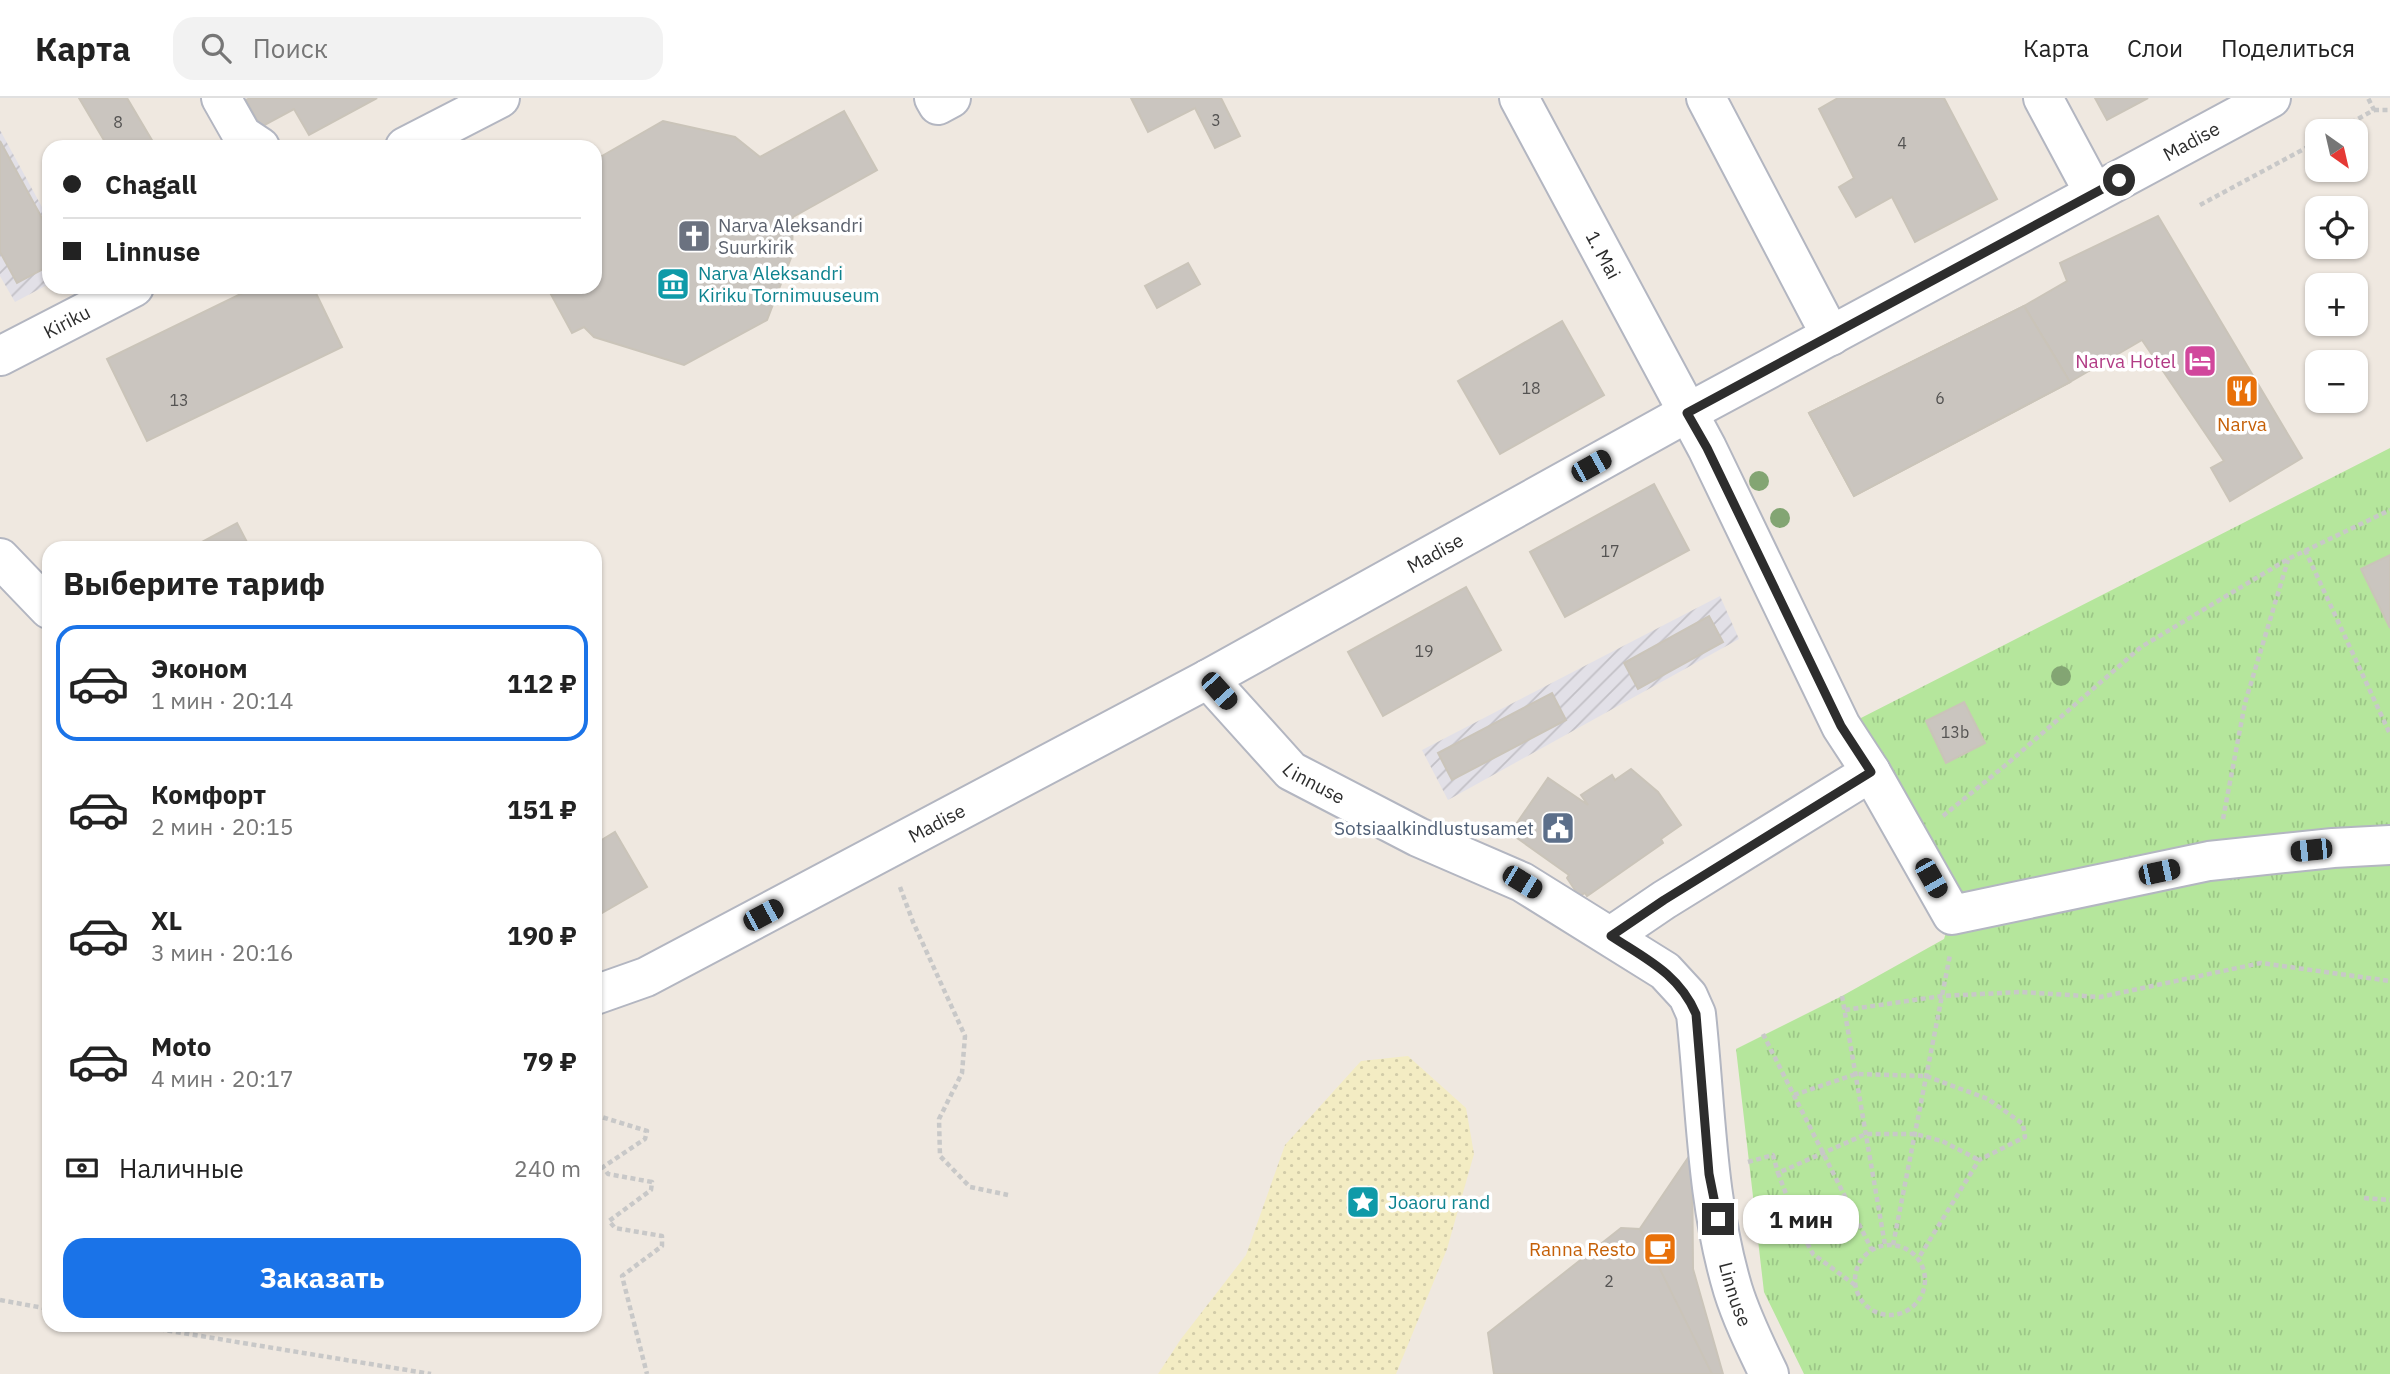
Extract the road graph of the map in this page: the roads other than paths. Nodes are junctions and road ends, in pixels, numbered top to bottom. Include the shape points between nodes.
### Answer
1 (221, 98) edge
2 (500, 98) edge
3 (934, 98) edge
4 (951, 98) edge
5 (1519, 98) edge
6 (1706, 98) edge
7 (2043, 98) edge
8 (2271, 98) edge
9 (250, 140) edge
10 (419, 140) edge
11 (2094, 193) junction
12 (120, 294) edge
13 (1831, 336) junction
14 (0, 356) edge
15 (1687, 413) junction
16 (0, 558) edge
17 (42, 602) edge
18 (1208, 679) junction
19 (1871, 772) junction
20 (2390, 845) edge
21 (1611, 936) junction
22 (602, 993) edge
23 (1769, 1374) edge

1 - 9 street
2 - 10 street
3 - 4 street via 938,105
5 - 15 street, 1. Mai
6 - 13 street
7 - 11 street
8 - 11 street, Madise
11 - 13 street, Madise
12 - 14 street, Kiriku
13 - 15 street, Madise
15 - 18 street, Madise
15 - 19 street, 1. Mai via 1841,726
16 - 17 street
18 - 21 street, Linnuse via 1291,771 1418,837 1522,882
18 - 22 street, Madise via 646,977
19 - 20 street, 1. Mai via 1952,915 2209,861
19 - 21 street
21 - 23 street, Linnuse via 1678,983 1696,1014 1709,1174 1726,1264 1744,1320

